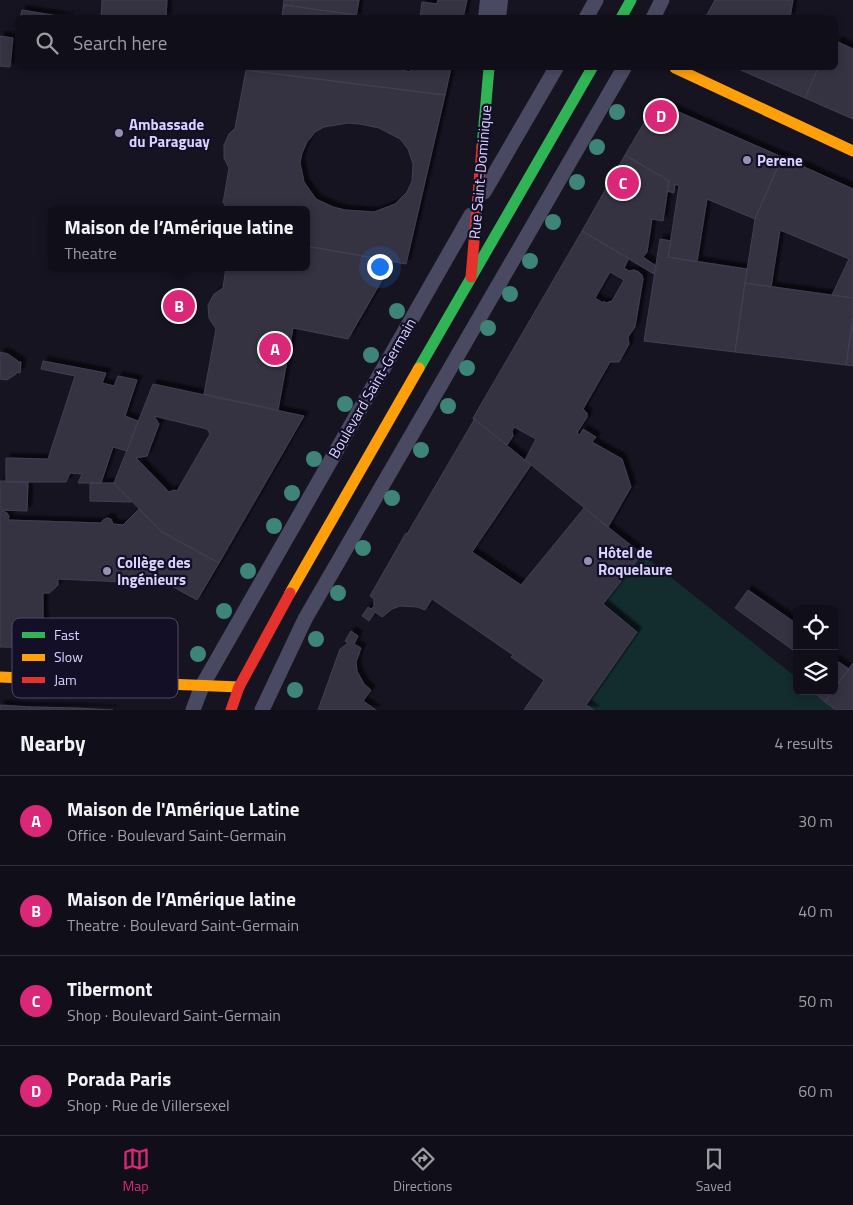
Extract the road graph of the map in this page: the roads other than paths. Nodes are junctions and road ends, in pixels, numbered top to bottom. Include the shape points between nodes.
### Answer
1 (494, 0) edge
2 (596, 0) edge
3 (632, 0) edge
4 (662, 0) edge
5 (492, 15) edge
6 (588, 15) edge
7 (623, 15) edge
8 (654, 15) edge
9 (489, 70) edge
10 (555, 70) edge
11 (591, 70) edge
12 (623, 70) edge
13 (679, 70) edge
14 (853, 151) edge
15 (477, 205) junction
16 (471, 277) junction
17 (178, 685) edge
18 (202, 686) junction
19 (239, 688) junction
20 (193, 710) edge
21 (231, 710) edge
22 (262, 710) edge

1 - 5 street
2 - 6 lane
3 - 7 main road
4 - 8 lane
9 - 15 main road, Rue Saint-Dominique
10 - 15 lane, Boulevard Saint-Germain
11 - 16 main road, Boulevard Saint-Germain
12 - 22 lane via 305,619
13 - 14 main road
15 - 16 main road, Rue Saint-Dominique
15 - 18 lane, Boulevard Saint-Germain
16 - 19 main road, Boulevard Saint-Germain
17 - 18 main road
18 - 19 main road
18 - 20 lane, Boulevard Saint-Germain
19 - 21 main road, Boulevard Saint-Germain

